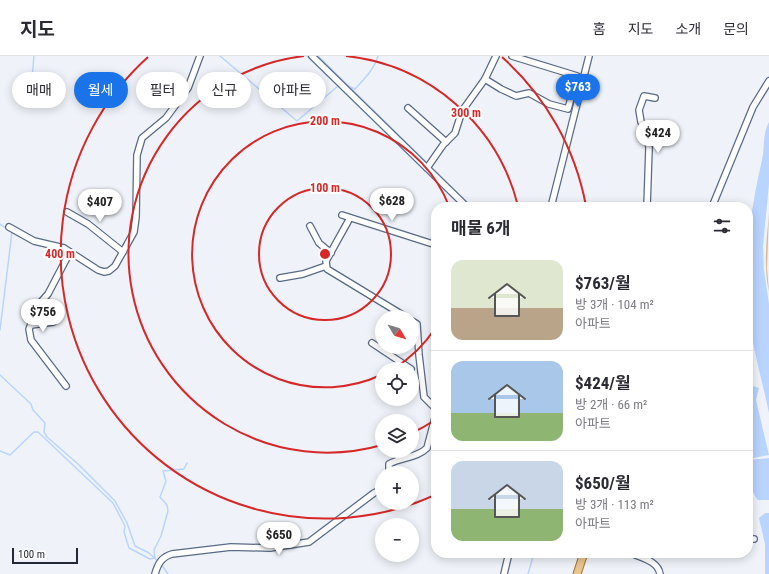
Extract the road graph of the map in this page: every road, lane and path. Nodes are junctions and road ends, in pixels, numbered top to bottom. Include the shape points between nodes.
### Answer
1 (200, 56) edge
2 (312, 56) edge
3 (496, 56) edge
4 (512, 56) edge
5 (589, 56) edge
6 (485, 79) junction
7 (768, 83) edge
8 (654, 98) dead end
9 (408, 108) dead end
10 (446, 142) junction
11 (427, 168) junction
12 (462, 202) edge
13 (552, 202) edge
14 (646, 202) edge
15 (714, 202) edge
16 (67, 212) dead end
17 (342, 215) dead end
18 (350, 218) junction
19 (310, 226) dead end
20 (9, 227) dead end
21 (431, 243) edge
22 (70, 252) junction
23 (123, 252) junction
24 (331, 253) junction
25 (326, 266) junction
26 (280, 278) dead end
27 (394, 310) edge
28 (53, 322) dead end
29 (31, 324) junction
30 (372, 343) dead end
31 (419, 350) edge
32 (401, 362) edge
33 (421, 375) joint
34 (66, 386) dead end
35 (431, 403) edge
36 (431, 433) edge
37 (389, 466) edge
38 (375, 492) edge
39 (508, 558) edge
40 (582, 558) edge
41 (642, 558) edge
42 (154, 574) edge
43 (504, 574) edge
44 (577, 574) edge
45 (660, 574) edge

1 - 23 street via 188,88 166,118 142,138 137,155 134,232
2 - 11 street
3 - 6 street
4 - 6 street via 576,76 568,110 529,93 516,96
5 - 13 street
6 - 10 street via 462,111 455,133
7 - 15 street via 752,107
8 - 14 street via 644,96 639,110 641,122 647,131 649,148
9 - 10 street
10 - 11 street
11 - 12 street
16 - 23 street via 88,224
17 - 18 street
18 - 21 street
18 - 24 street
19 - 24 street via 320,243
20 - 22 street via 34,240
22 - 23 street via 104,272 115,266
22 - 29 street via 48,294 40,302
24 - 25 street
25 - 26 street
25 - 27 street via 331,272
28 - 29 street
29 - 34 street via 31,340
30 - 32 street
31 - 33 street
33 - 35 street via 424,397
36 - 37 street via 427,448 417,455 397,460
38 - 42 street via 309,542 270,548 231,547 172,554 164,556
39 - 43 street
40 - 44 main road
41 - 45 street via 655,564

